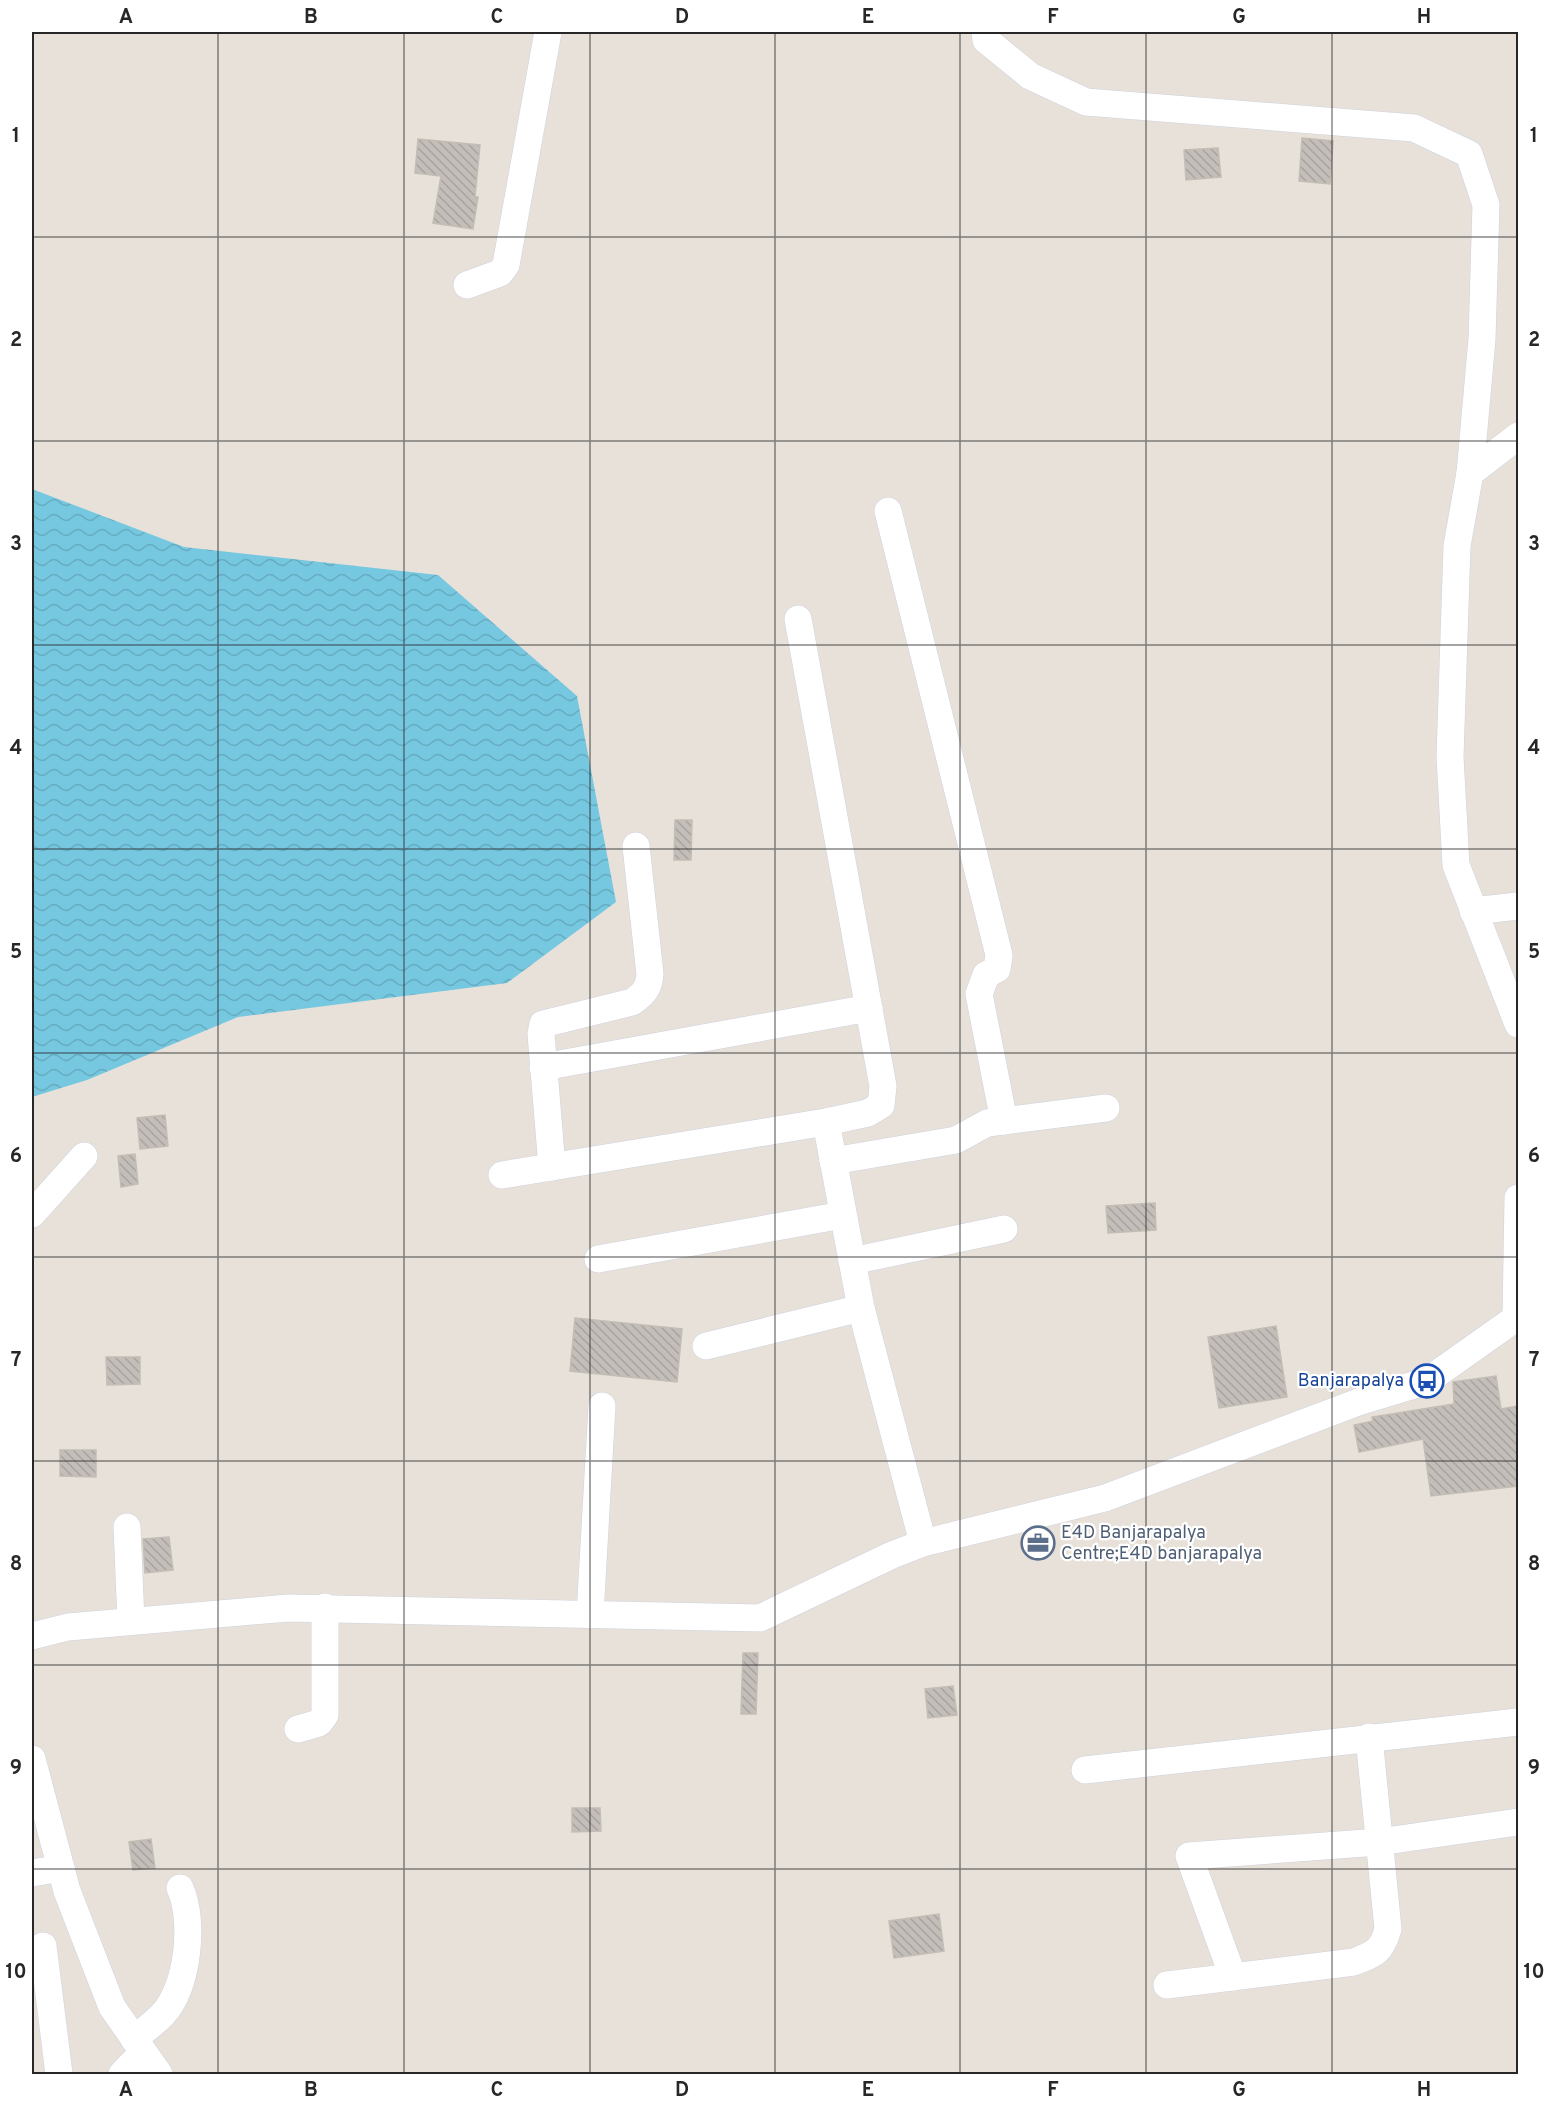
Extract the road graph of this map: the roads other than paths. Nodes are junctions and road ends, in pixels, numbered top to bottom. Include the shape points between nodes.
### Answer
1 (548, 32) edge
2 (985, 32) edge
3 (466, 285) dead end
4 (1518, 436) edge
5 (1470, 473) junction
6 (888, 511) dead end
7 (798, 619) dead end
8 (636, 846) dead end
9 (1518, 906) edge
10 (1473, 911) junction
11 (869, 1008) junction
12 (1518, 1023) edge
13 (543, 1067) junction
14 (1106, 1108) dead end
15 (1004, 1121) junction
16 (826, 1122) junction
17 (84, 1156) dead end
18 (833, 1161) junction
19 (552, 1167) junction
20 (502, 1175) dead end
21 (1518, 1198) edge
22 (32, 1214) edge
23 (843, 1215) junction
24 (1518, 1218) edge
25 (1004, 1229) dead end
26 (598, 1259) dead end
27 (852, 1261) junction
28 (861, 1308) junction
29 (1517, 1321) edge
30 (706, 1346) dead end
31 (602, 1406) dead end
32 (127, 1527) dead end
33 (923, 1543) junction
34 (325, 1607) junction
35 (590, 1615) junction
36 (131, 1621) junction
37 (32, 1635) edge
38 (1518, 1722) edge
39 (298, 1728) dead end
40 (1369, 1737) junction
41 (32, 1759) edge
42 (1085, 1770) dead end
43 (1518, 1822) edge
44 (1379, 1842) junction
45 (61, 1868) junction
46 (32, 1873) edge
47 (180, 1888) dead end
48 (43, 1946) dead end
49 (1233, 1977) junction
50 (1167, 1985) dead end
51 (139, 2045) junction
52 (59, 2074) edge
53 (122, 2074) edge
54 (159, 2074) edge

1 - 3 street via 506,265 500,273
2 - 5 street via 986,40 1030,76 1086,102 1414,128 1469,154 1486,205 1482,339
4 - 5 street
5 - 10 street via 1457,546 1450,757 1456,865
6 - 15 street via 999,955 997,969 986,975 979,994
7 - 11 street
8 - 13 street via 649,985 632,1002 543,1024
9 - 10 street
10 - 12 street
11 - 13 street
11 - 16 street via 883,1086 881,1105 868,1113
13 - 19 street
14 - 15 street
15 - 18 street via 981,1125 956,1140
16 - 18 street
16 - 19 street
17 - 22 street
18 - 23 street
19 - 20 street
21 - 24 street
23 - 26 street
23 - 27 street
24 - 29 street
25 - 27 street
27 - 28 street
28 - 30 street
28 - 33 street
29 - 33 street via 1427,1381 1361,1401 1105,1498
31 - 35 street
32 - 36 street
33 - 35 street via 760,1618
34 - 35 street
34 - 36 street
34 - 39 street via 325,1715 319,1723
36 - 37 street
38 - 40 street
40 - 42 street
40 - 44 street
41 - 45 street
43 - 44 street
44 - 49 street via 1388,1929 1384,1944 1372,1955 1353,1962
44 - 49 street via 1189,1856
45 - 46 street
45 - 51 street via 112,2007
47 - 51 street via 187,1904 188,1938 177,1988 164,2013
48 - 52 street
49 - 50 street
51 - 53 street
51 - 54 street

